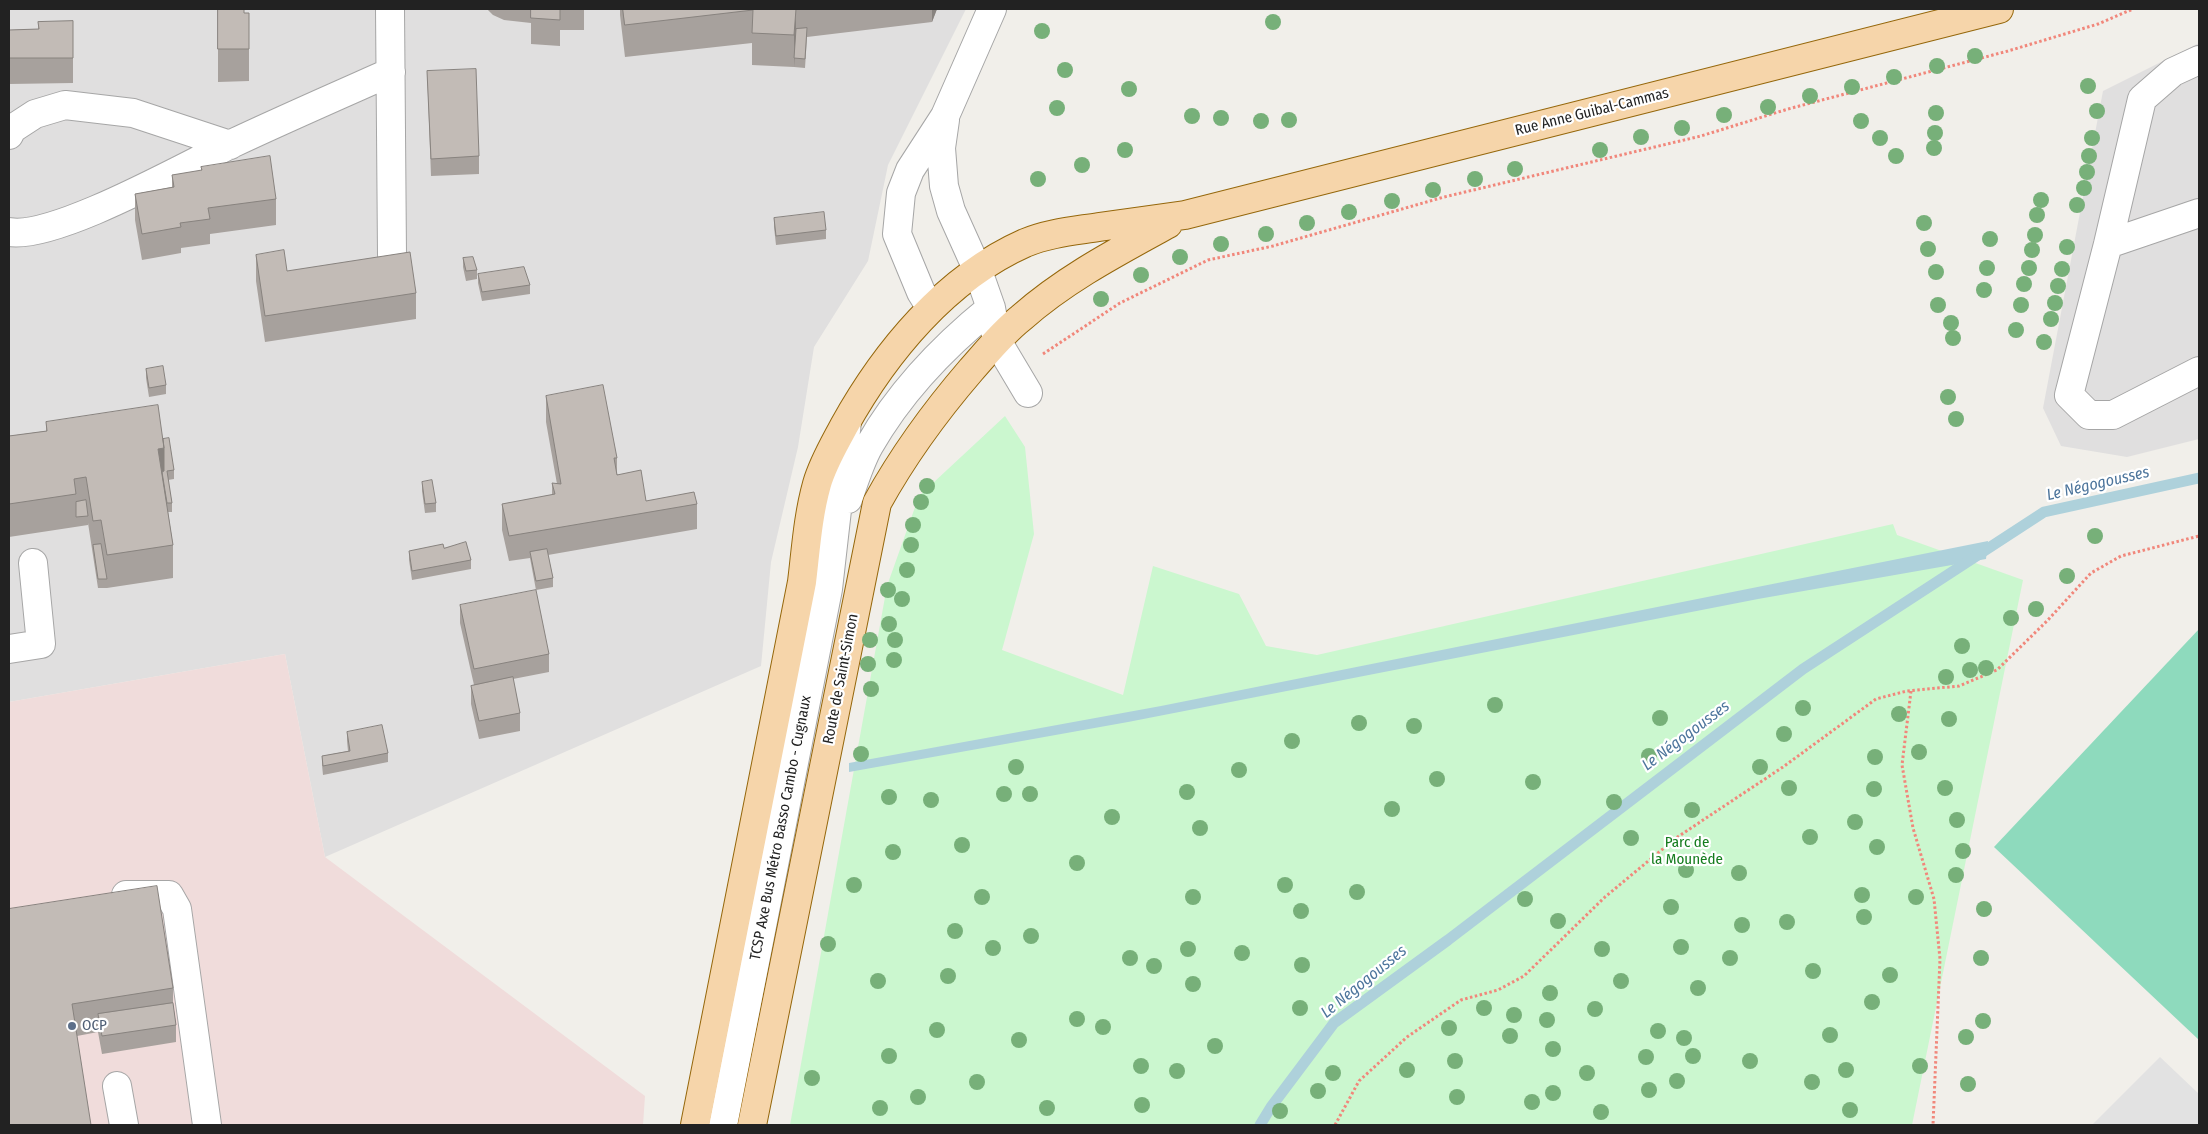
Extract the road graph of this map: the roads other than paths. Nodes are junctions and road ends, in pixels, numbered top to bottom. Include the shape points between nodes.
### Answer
1 (390, 9) edge
2 (992, 9) edge
3 (1999, 9) edge
4 (2199, 60) edge
5 (391, 72) junction
6 (945, 116) junction
7 (9, 135) edge
8 (230, 145) junction
9 (2199, 213) edge
10 (1185, 215) junction
11 (9, 232) edge
12 (2108, 244) junction
13 (392, 255) edge
14 (978, 271) junction
15 (931, 308) junction
16 (991, 308) junction
17 (997, 341) junction
18 (2199, 372) edge
19 (1022, 382) road end
20 (846, 422) junction
21 (835, 531) junction
22 (33, 563) dead end
23 (9, 649) edge
24 (126, 895) edge
25 (117, 1086) dead end
26 (124, 1125) edge
27 (208, 1125) edge
28 (695, 1125) edge
29 (724, 1125) edge
30 (752, 1125) edge

1 - 5 street
2 - 6 street
3 - 10 main road, Rue Anne Guibal-Cammas
4 - 12 street via 2173,72 2142,99
5 - 8 street
5 - 13 street
6 - 14 street via 941,148 944,186 951,211
6 - 15 street via 910,170 897,215 897,234 905,258
7 - 8 street via 12,129 36,114 65,105 132,113
8 - 11 street via 101,208 42,229
9 - 12 street
10 - 14 main road, Rue Anne Guibal-Cammas via 1052,234 1024,244
10 - 17 main road, Rue Anne Guibal-Cammas via 1058,288
12 - 18 street via 2069,395 2089,415 2113,414
14 - 15 main road
14 - 16 street
15 - 20 main road via 884,364
16 - 17 street
16 - 21 street, TCSP Axe Bus Métro Basso Cambo - Cugnaux via 963,330 901,399 868,446
17 - 19 street
17 - 30 main road, Route de Saint-Simon via 924,427 900,461 877,503
20 - 21 street, TCSP Axe Bus Métro Basso Cambo - Cugnaux
20 - 28 main road via 817,484 802,582
21 - 29 street, TCSP Axe Bus Métro Basso Cambo - Cugnaux via 828,589
22 - 23 street via 41,644
24 - 27 street via 169,895 176,909
25 - 26 street

